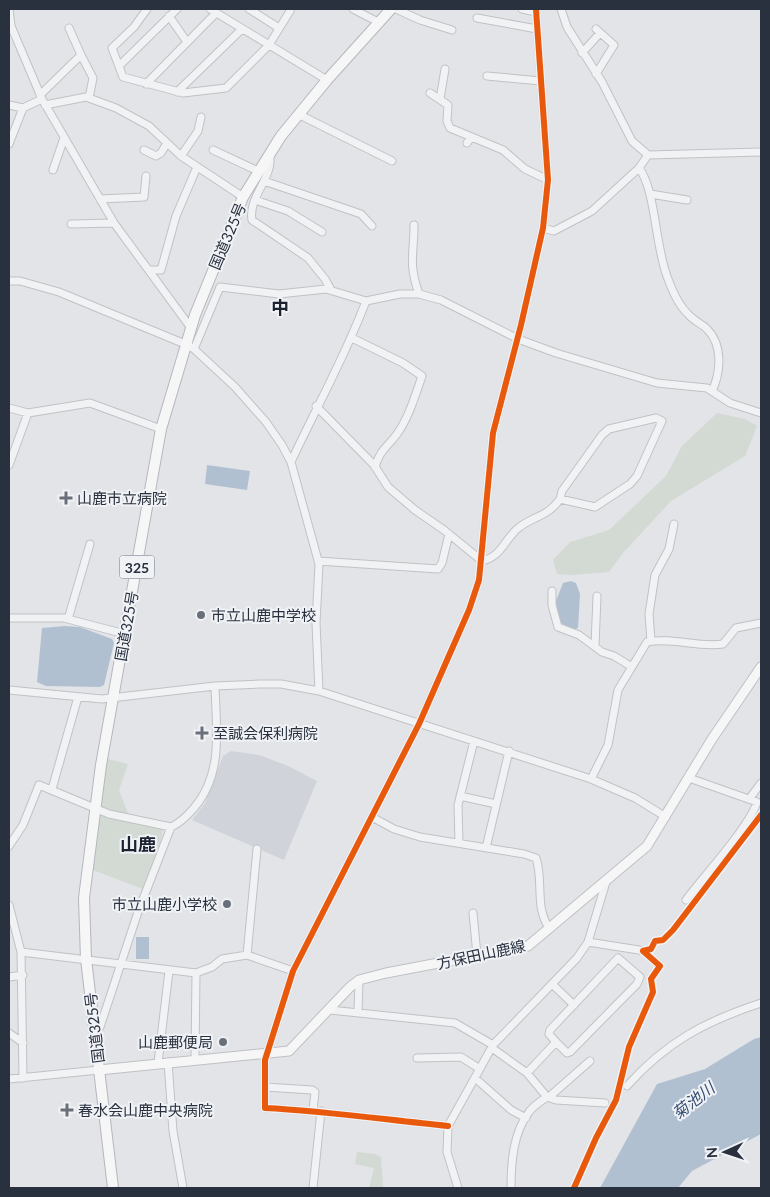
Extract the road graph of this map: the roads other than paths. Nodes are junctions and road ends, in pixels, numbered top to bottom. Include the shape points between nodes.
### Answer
1 (9, 9) edge
2 (147, 9) edge
3 (177, 9) edge
4 (249, 9) edge
5 (353, 9) edge
6 (390, 9) edge
7 (396, 9) edge
8 (522, 9) edge
9 (561, 9) edge
10 (213, 11) edge
11 (290, 11) dead end
12 (536, 11) edge
13 (170, 16) junction
14 (477, 18) dead end
15 (378, 22) junction
16 (69, 28) dead end
17 (279, 28) junction
18 (538, 29) junction
19 (242, 30) junction
20 (452, 30) dead end
21 (187, 42) junction
22 (269, 45) junction
23 (582, 53) junction
24 (81, 55) junction
25 (119, 66) junction
26 (445, 69) dead end
27 (596, 74) junction
28 (487, 76) dead end
29 (327, 80) junction
30 (541, 81) junction
31 (146, 84) junction
32 (177, 92) junction
33 (430, 93) dead end
34 (89, 98) junction
35 (42, 99) junction
36 (440, 99) junction
37 (9, 105) edge
38 (23, 108) junction
39 (298, 114) junction
40 (202, 117) dead end
41 (64, 138) junction
42 (167, 143) junction
43 (9, 144) edge
44 (144, 150) dead end
45 (213, 150) dead end
46 (761, 152) edge
47 (268, 155) junction
48 (648, 155) junction
49 (182, 156) junction
50 (392, 161) dead end
51 (198, 167) junction
52 (639, 168) junction
53 (53, 170) dead end
54 (258, 171) junction
55 (146, 176) dead end
56 (548, 180) junction
57 (264, 181) junction
58 (650, 194) junction
59 (244, 197) junction
60 (100, 198) junction
61 (255, 200) junction
62 (687, 200) dead end
63 (114, 223) junction
64 (71, 224) dead end
65 (414, 225) dead end
66 (372, 226) dead end
67 (543, 228) junction
68 (322, 232) dead end
69 (149, 270) junction
70 (9, 281) edge
71 (331, 290) junction
72 (419, 294) junction
73 (366, 301) junction
74 (191, 328) junction
75 (352, 338) junction
76 (518, 339) junction
77 (190, 347) junction
78 (712, 391) junction
79 (316, 406) junction
80 (9, 408) edge
81 (28, 413) junction
82 (761, 413) edge
83 (161, 429) junction
84 (291, 462) junction
85 (9, 465) edge
86 (375, 467) junction
87 (560, 499) junction
88 (674, 524) dead end
89 (449, 534) junction
90 (90, 544) dead end
91 (318, 561) junction
92 (482, 562) junction
93 (552, 591) dead end
94 (597, 596) dead end
95 (9, 618) edge
96 (68, 619) junction
97 (761, 623) edge
98 (125, 634) junction
99 (651, 641) junction
100 (594, 646) junction
101 (632, 667) junction
102 (761, 667) edge
103 (214, 686) junction
104 (9, 690) edge
105 (319, 691) junction
106 (78, 697) junction
107 (112, 698) junction
108 (419, 724) junction
109 (474, 740) junction
110 (509, 751) junction
111 (689, 778) junction
112 (591, 779) junction
113 (761, 782) edge
114 (52, 789) junction
115 (460, 796) junction
116 (750, 798) junction
117 (496, 804) junction
118 (95, 807) junction
119 (666, 816) junction
120 (372, 817) junction
121 (171, 827) junction
122 (459, 844) junction
123 (9, 846) edge
124 (486, 848) junction
125 (258, 849) dead end
126 (606, 882) junction
127 (686, 900) dead end
128 (9, 904) edge
129 (473, 913) dead end
130 (550, 929) junction
131 (588, 942) junction
132 (639, 950) dead end
133 (21, 952) junction
134 (247, 955) junction
135 (477, 955) junction
136 (86, 959) junction
137 (121, 965) junction
138 (170, 971) junction
139 (292, 972) junction
140 (196, 973) junction
141 (23, 975) junction
142 (10, 978) edge
143 (359, 980) junction
144 (552, 984) junction
145 (761, 1003) edge
146 (574, 1005) junction
147 (330, 1010) junction
148 (358, 1012) junction
149 (95, 1028) junction
150 (9, 1032) edge
151 (556, 1042) junction
152 (23, 1043) junction
153 (492, 1046) junction
154 (266, 1054) junction
155 (417, 1058) dead end
156 (195, 1060) junction
157 (590, 1061) dead end
158 (168, 1062) junction
159 (158, 1063) junction
160 (480, 1069) junction
161 (99, 1070) junction
162 (527, 1073) junction
163 (23, 1078) junction
164 (475, 1078) junction
165 (9, 1079) edge
166 (627, 1086) dead end
167 (265, 1087) junction
168 (548, 1097) junction
169 (605, 1104) dead end
170 (317, 1110) junction
171 (526, 1118) junction
172 (448, 1126) junction
173 (113, 1188) edge
174 (182, 1188) edge
175 (314, 1188) edge
176 (458, 1188) edge
177 (511, 1188) edge

1 - 35 street via 11,26
2 - 25 street via 112,48
3 - 13 street
4 - 17 street
5 - 15 street
6 - 15 highway, 国道325号 / 325
7 - 20 street
8 - 12 street
9 - 23 street
10 - 19 street
10 - 21 street
11 - 17 street
12 - 18 street
13 - 21 street
13 - 25 street
14 - 18 street
15 - 29 highway, 国道325号 / 325
16 - 24 street
17 - 22 street
18 - 30 street
19 - 22 street
19 - 32 street
21 - 31 street
22 - 29 street
22 - 32 street via 226,88
23 - 27 street
23 - 27 street via 598,31 614,45
24 - 34 street via 93,78
24 - 35 street
25 - 31 street via 123,77
26 - 36 street
27 - 48 street via 632,141
28 - 30 street
29 - 39 highway, 国道325号 / 325
30 - 56 street
31 - 32 street
33 - 36 street
34 - 35 street
34 - 42 street via 136,118
35 - 38 street
35 - 41 street
36 - 56 street via 448,105 448,126 469,140 503,150 525,169
37 - 38 street
38 - 43 street
39 - 47 highway, 国道325号 / 325
39 - 50 street
40 - 49 street via 198,131
41 - 53 street
41 - 60 street
42 - 44 street via 156,156
42 - 49 street
45 - 54 street
46 - 48 street
47 - 54 highway, 国道325号 / 325
47 - 57 street via 271,159
48 - 52 street
49 - 51 street
51 - 59 street
51 - 69 street via 176,216 161,270
52 - 58 street
52 - 67 street via 592,211 554,232
54 - 59 highway, 国道325号 / 325
55 - 60 street via 144,197
56 - 67 street
57 - 61 street
57 - 66 street via 361,214
58 - 62 street
58 - 78 street via 656,237 668,281 688,315 708,330 716,344 719,369
59 - 74 highway, 国道325号 / 325
60 - 63 street
61 - 68 street via 288,211
61 - 71 street via 251,216 253,222 308,258
63 - 64 street
63 - 69 street
65 - 72 street via 410,260
67 - 76 street
69 - 74 street
70 - 77 street via 59,292
71 - 73 street
71 - 77 street via 279,294 220,287
72 - 73 street
72 - 76 street via 464,311
73 - 75 street
74 - 77 highway, 国道325号 / 325
75 - 79 street
75 - 86 street via 422,376 411,408 396,436 380,453
76 - 78 street via 658,382 698,386
76 - 92 street via 493,433
77 - 83 highway, 国道325号 / 325
77 - 84 street via 235,387 266,422
78 - 82 street via 730,403
79 - 84 street
79 - 86 street
80 - 81 street
81 - 83 street via 90,403
81 - 85 street
83 - 98 highway, 国道325号 / 325
84 - 91 street
86 - 89 street via 388,487
87 - 87 street via 562,491 609,429 656,418 662,420 637,476 630,484 595,507
87 - 92 street via 552,510 517,530 494,558
88 - 99 street via 669,549 655,575 649,614
89 - 91 street via 438,569
89 - 92 street
90 - 96 street
91 - 105 street
92 - 108 street via 468,610
93 - 100 street via 556,625
94 - 100 street
95 - 96 street
96 - 98 street
97 - 99 street via 736,628 724,644
98 - 107 highway, 国道325号 / 325
99 - 101 street via 647,642
100 - 101 street
101 - 112 street via 618,690 608,745
102 - 111 main road, 方保田山鹿線
103 - 105 street via 281,684
103 - 107 street
103 - 121 street via 217,748 212,774 199,802
104 - 106 street
105 - 108 street
106 - 107 street
106 - 114 street
107 - 118 highway, 国道325号 / 325
108 - 109 street
108 - 120 street
109 - 110 street
109 - 115 street
110 - 112 street
110 - 117 street
111 - 116 street via 732,795
111 - 119 main road, 方保田山鹿線
112 - 119 street
113 - 116 street
114 - 118 street
114 - 123 street via 39,785 24,825
115 - 117 street
115 - 122 street
116 - 127 street via 757,802 755,809
117 - 124 street
118 - 121 street via 109,814
118 - 136 highway, 国道325号 / 325 via 84,898
119 - 126 main road, 方保田山鹿線 via 647,846
120 - 122 street via 406,834
120 - 139 street
121 - 137 street
122 - 124 street
124 - 130 street via 536,858 540,903 544,921
125 - 134 street
126 - 130 main road, 方保田山鹿線
126 - 131 street
128 - 133 street
129 - 135 street
130 - 135 main road, 方保田山鹿線 via 528,946
131 - 132 street
131 - 144 street
133 - 136 street
133 - 141 street
134 - 139 street
134 - 140 street via 222,960 212,968
135 - 143 main road, 方保田山鹿線
136 - 137 street
136 - 149 highway, 国道325号 / 325
137 - 138 street
137 - 149 street via 100,1027
138 - 140 street
138 - 159 street
139 - 154 street
140 - 156 street
141 - 142 street
141 - 152 street
143 - 147 main road
143 - 148 street
144 - 146 street
144 - 153 street
145 - 166 street via 706,1023 677,1040 657,1055
146 - 151 street via 550,1030 549,1034
146 - 151 street via 618,958 640,978 570,1052
147 - 148 street
147 - 154 main road via 289,1051
148 - 153 street via 455,1024
149 - 161 highway, 国道325号 / 325
150 - 152 street
151 - 162 street
152 - 163 street
153 - 160 street
153 - 162 street
154 - 156 main road
154 - 167 street
155 - 160 street via 461,1057
156 - 158 main road
157 - 168 street
158 - 159 main road
158 - 174 street via 173,1131
159 - 161 main road
160 - 164 street
161 - 163 street
161 - 173 highway, 国道325号 / 325
162 - 168 street
163 - 165 street
164 - 171 street via 511,1110
164 - 172 street
167 - 170 street via 312,1090
167 - 170 street via 265,1108
168 - 169 street
168 - 171 street
170 - 172 street
170 - 175 street
171 - 177 street via 511,1163
172 - 176 street via 447,1152

